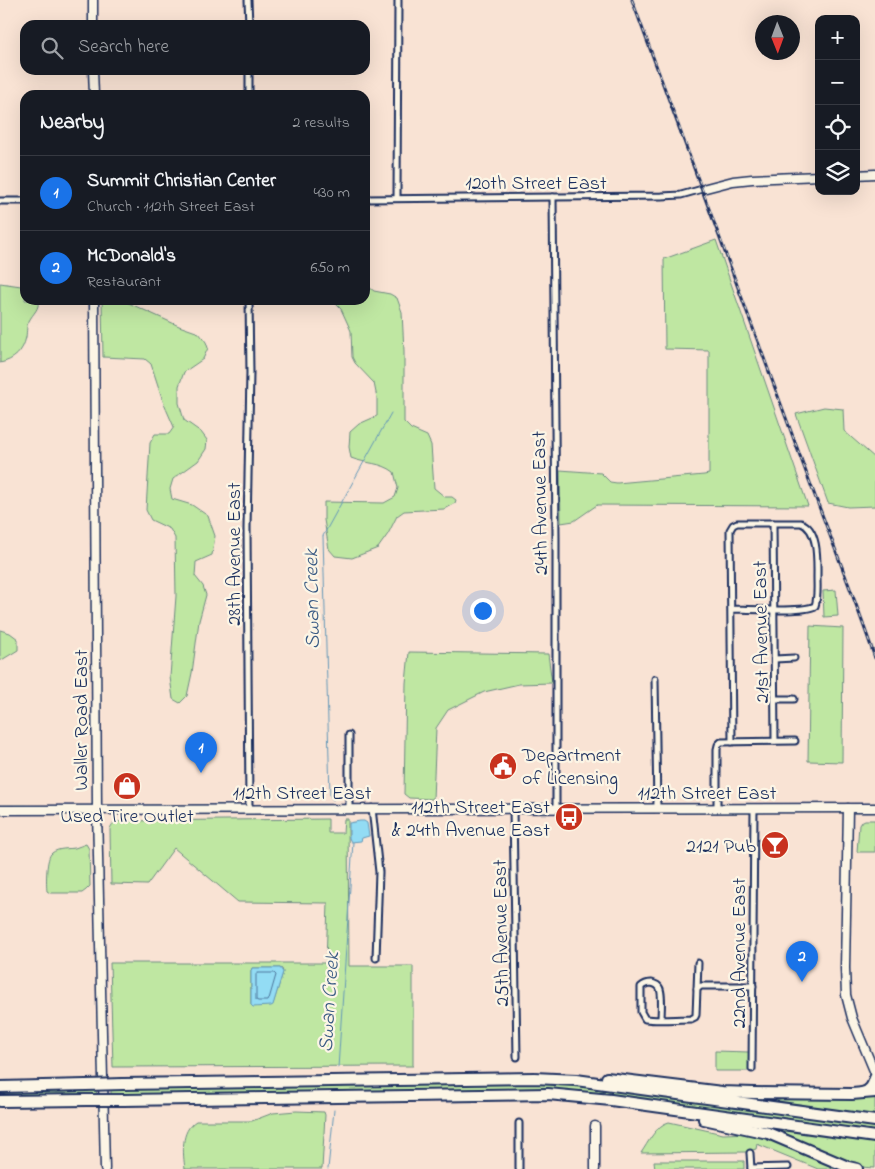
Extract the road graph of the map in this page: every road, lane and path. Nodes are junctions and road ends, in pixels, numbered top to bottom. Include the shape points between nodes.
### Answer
1 (93, 0) edge
2 (248, 0) edge
3 (398, 0) edge
4 (93, 20) edge
5 (248, 20) edge
6 (94, 75) edge
7 (249, 75) edge
8 (94, 90) edge
9 (249, 90) edge
10 (875, 174) edge
11 (860, 175) edge
12 (815, 176) edge
13 (706, 188) joint
14 (553, 197) junction
15 (397, 198) junction
16 (370, 199) edge
17 (0, 202) edge
18 (20, 202) edge
19 (94, 305) edge
20 (249, 305) edge
21 (774, 523) junction
22 (731, 609) junction
23 (774, 609) junction
24 (794, 658) dead end
25 (775, 659) junction
26 (655, 679) dead end
27 (775, 699) junction
28 (794, 699) dead end
29 (349, 735) dead end
30 (775, 741) junction
31 (795, 741) dead end
32 (732, 742) junction
33 (349, 808) junction
34 (372, 808) junction
35 (556, 808) junction
36 (657, 808) junction
37 (717, 808) junction
38 (754, 808) junction
39 (848, 808) junction
40 (875, 808) edge
41 (249, 809) junction
42 (513, 809) junction
43 (0, 810) edge
44 (97, 810) junction
45 (376, 958) dead end
46 (698, 963) dead end
47 (753, 986) junction
48 (697, 989) junction
49 (661, 1019) junction
50 (517, 1058) dead end
51 (752, 1069) dead end
52 (875, 1073) edge
53 (534, 1078) junction
54 (875, 1078) edge
55 (0, 1086) edge
56 (875, 1092) edge
57 (852, 1094) junction
58 (610, 1100) junction
59 (0, 1101) edge
60 (519, 1122) dead end
61 (875, 1122) edge
62 (594, 1126) dead end
63 (875, 1137) edge
64 (750, 1153) dead end
65 (788, 1167) dead end
66 (751, 1168) edge
67 (105, 1169) edge
68 (519, 1169) edge
69 (595, 1169) edge
70 (857, 1169) edge

1 - 4 main road
2 - 5 street
3 - 15 street
6 - 8 main road
7 - 9 street
10 - 11 main road
12 - 13 main road via 733,180
13 - 14 street, 120th Street East via 681,195
14 - 15 street, 120th Street East
14 - 35 street, 24th Avenue East
15 - 16 street, 120th Street East
17 - 18 street
19 - 44 main road, Waller Road East
20 - 41 street, 28th Avenue East
21 - 22 street via 738,523 730,530
21 - 23 street, 21st Avenue East
21 - 23 street via 804,523 808,527 816,548 817,589 815,606
22 - 23 street
22 - 32 street
23 - 25 street, 21st Avenue East
24 - 25 street
25 - 27 street, 21st Avenue East
26 - 36 street
27 - 28 street
27 - 30 street, 21st Avenue East
29 - 33 street
30 - 31 street
30 - 32 street
32 - 37 street via 720,743 717,749
33 - 34 main road, 112th Street East
33 - 41 main road, 112th Street East
34 - 42 main road, 112th Street East
34 - 45 street via 379,872
35 - 36 main road, 112th Street East
35 - 42 main road, 112th Street East
36 - 37 main road, 112th Street East
37 - 38 main road, 112th Street East
38 - 39 main road, 112th Street East
38 - 47 street, 22nd Avenue East
39 - 40 main road, 112th Street East
39 - 52 main road via 846,994 852,1018
41 - 44 main road, 112th Street East
42 - 50 street, 25th Avenue East
43 - 44 main road, 112th Street East
44 - 67 main road, Waller Road East
46 - 48 street
47 - 48 street via 701,986
47 - 51 street, 22nd Avenue East
48 - 49 street via 695,1017
49 - 49 street via 642,1016 640,989 643,984 658,985
53 - 55 highway, bridge
53 - 57 highway via 582,1076 722,1092
53 - 61 highway via 576,1080
54 - 57 highway via 869,1090
56 - 57 highway
58 - 59 highway, bridge via 531,1094
58 - 63 highway
58 - 70 highway via 768,1133
60 - 68 street
62 - 69 main road
64 - 66 street
65 - 66 street

